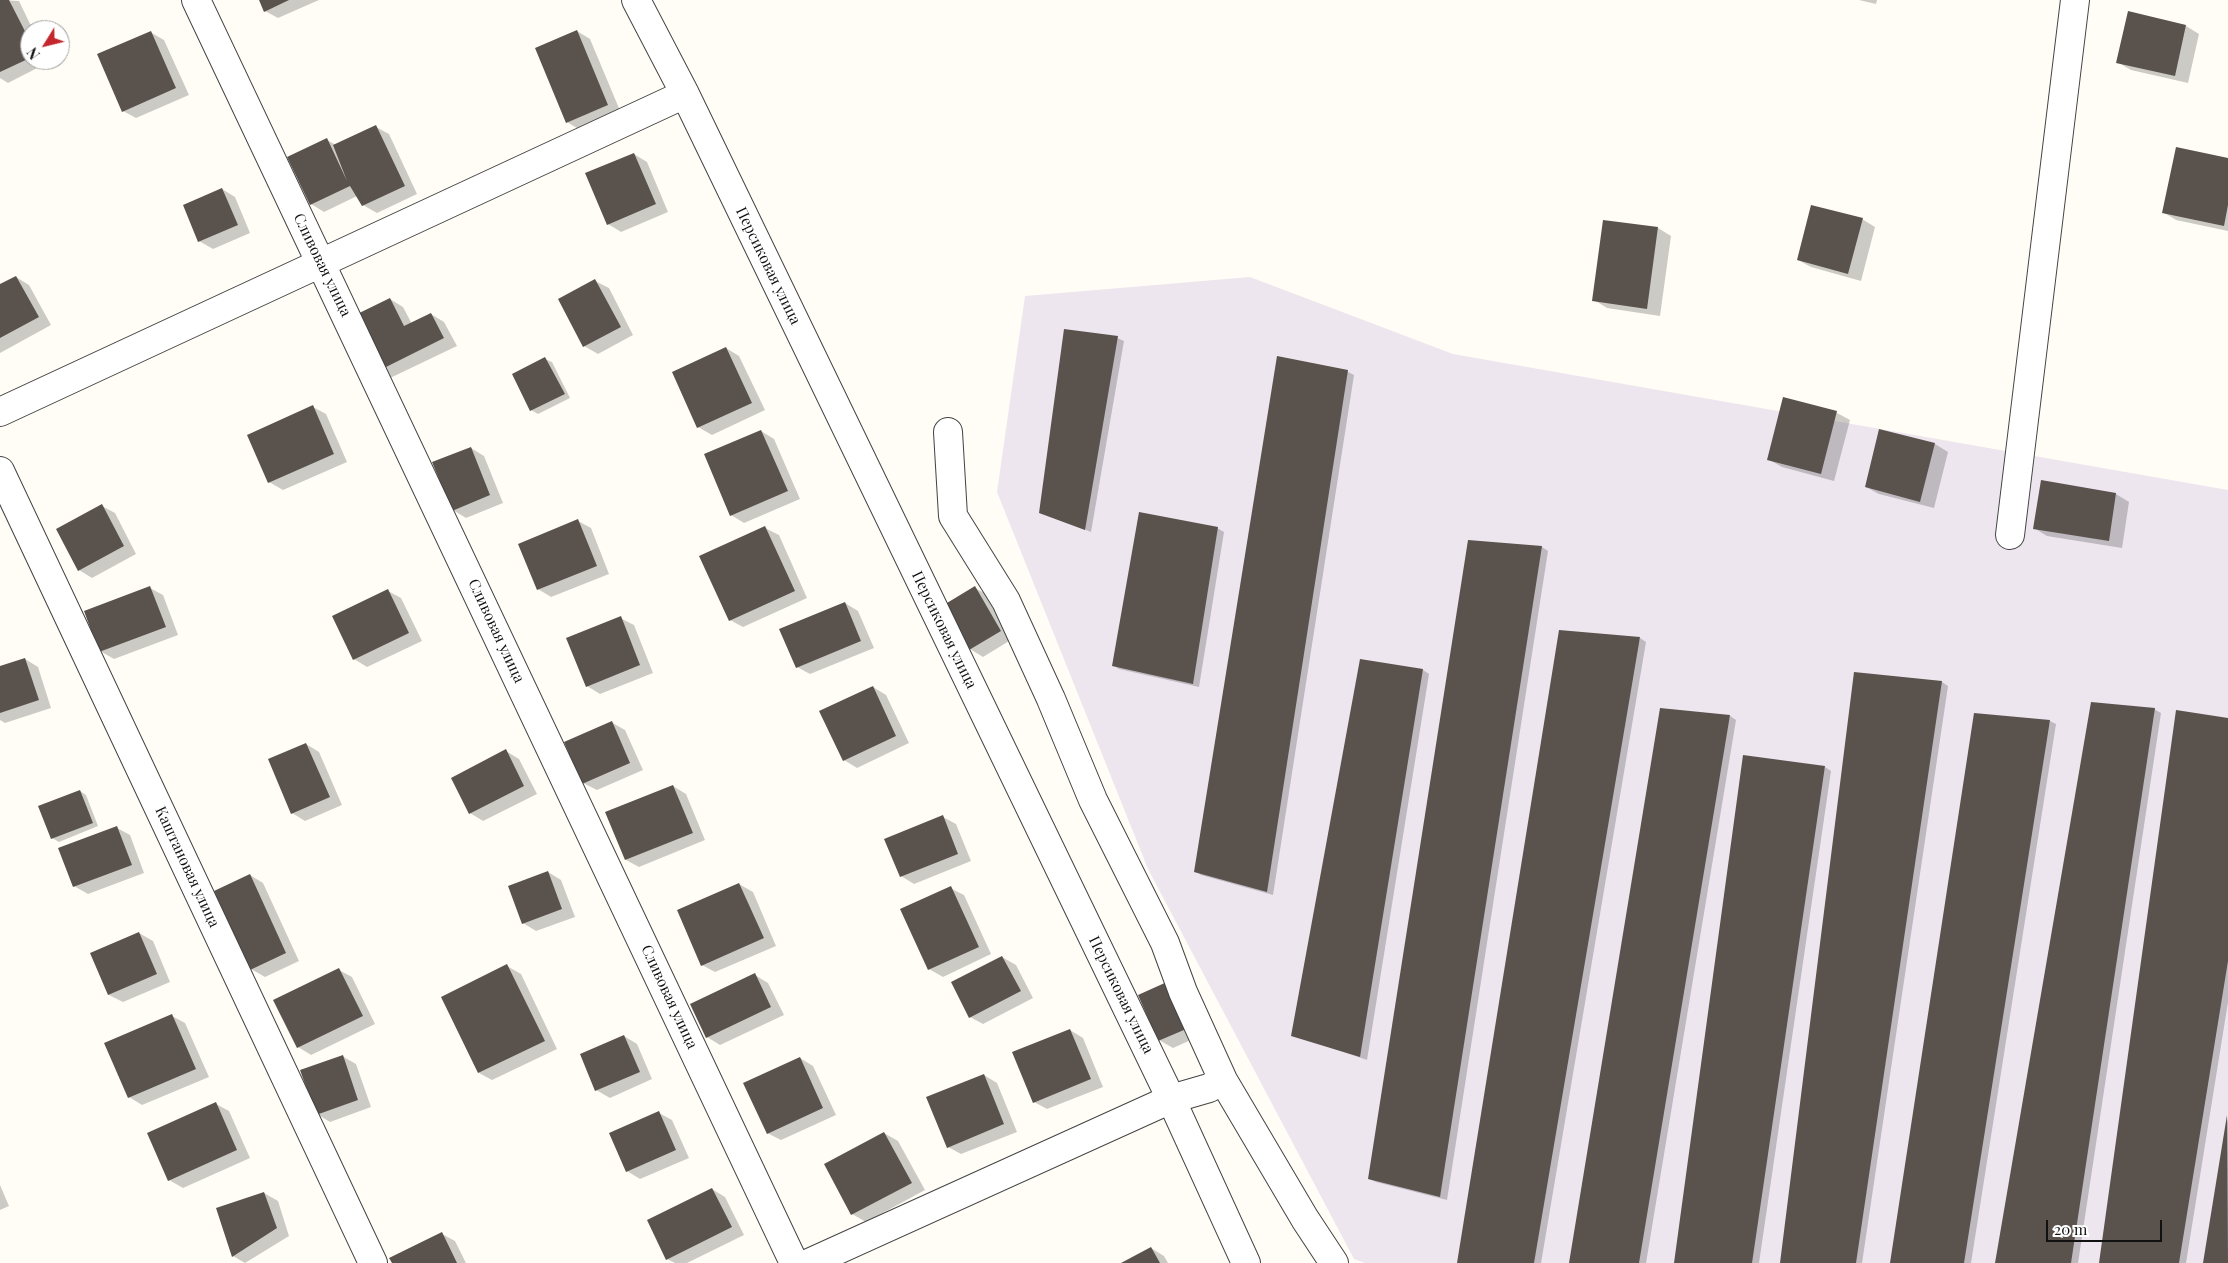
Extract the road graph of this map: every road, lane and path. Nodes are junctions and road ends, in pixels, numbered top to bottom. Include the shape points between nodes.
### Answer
1 (196, 0) edge
2 (636, 0) edge
3 (2075, 0) edge
4 (685, 94) junction
5 (320, 263) junction
6 (0, 412) edge
7 (948, 432) dead end
8 (0, 471) edge
9 (2010, 534) dead end
10 (1224, 1080) junction
11 (1171, 1099) junction
12 (373, 1263) edge
13 (794, 1263) edge
14 (809, 1263) edge
15 (1246, 1263) edge
16 (1334, 1263) edge

1 - 5 street, Сливовая улица
2 - 4 street, Персиковая улица
3 - 9 street
4 - 5 street
4 - 11 street, Персиковая улица
5 - 6 street
5 - 13 street, Сливовая улица
7 - 10 street via 953,516 1006,601 1093,800 1165,943 1183,992
8 - 12 street, Каштановая улица
10 - 11 street
10 - 16 street
11 - 14 street
11 - 15 street, Персиковая улица

